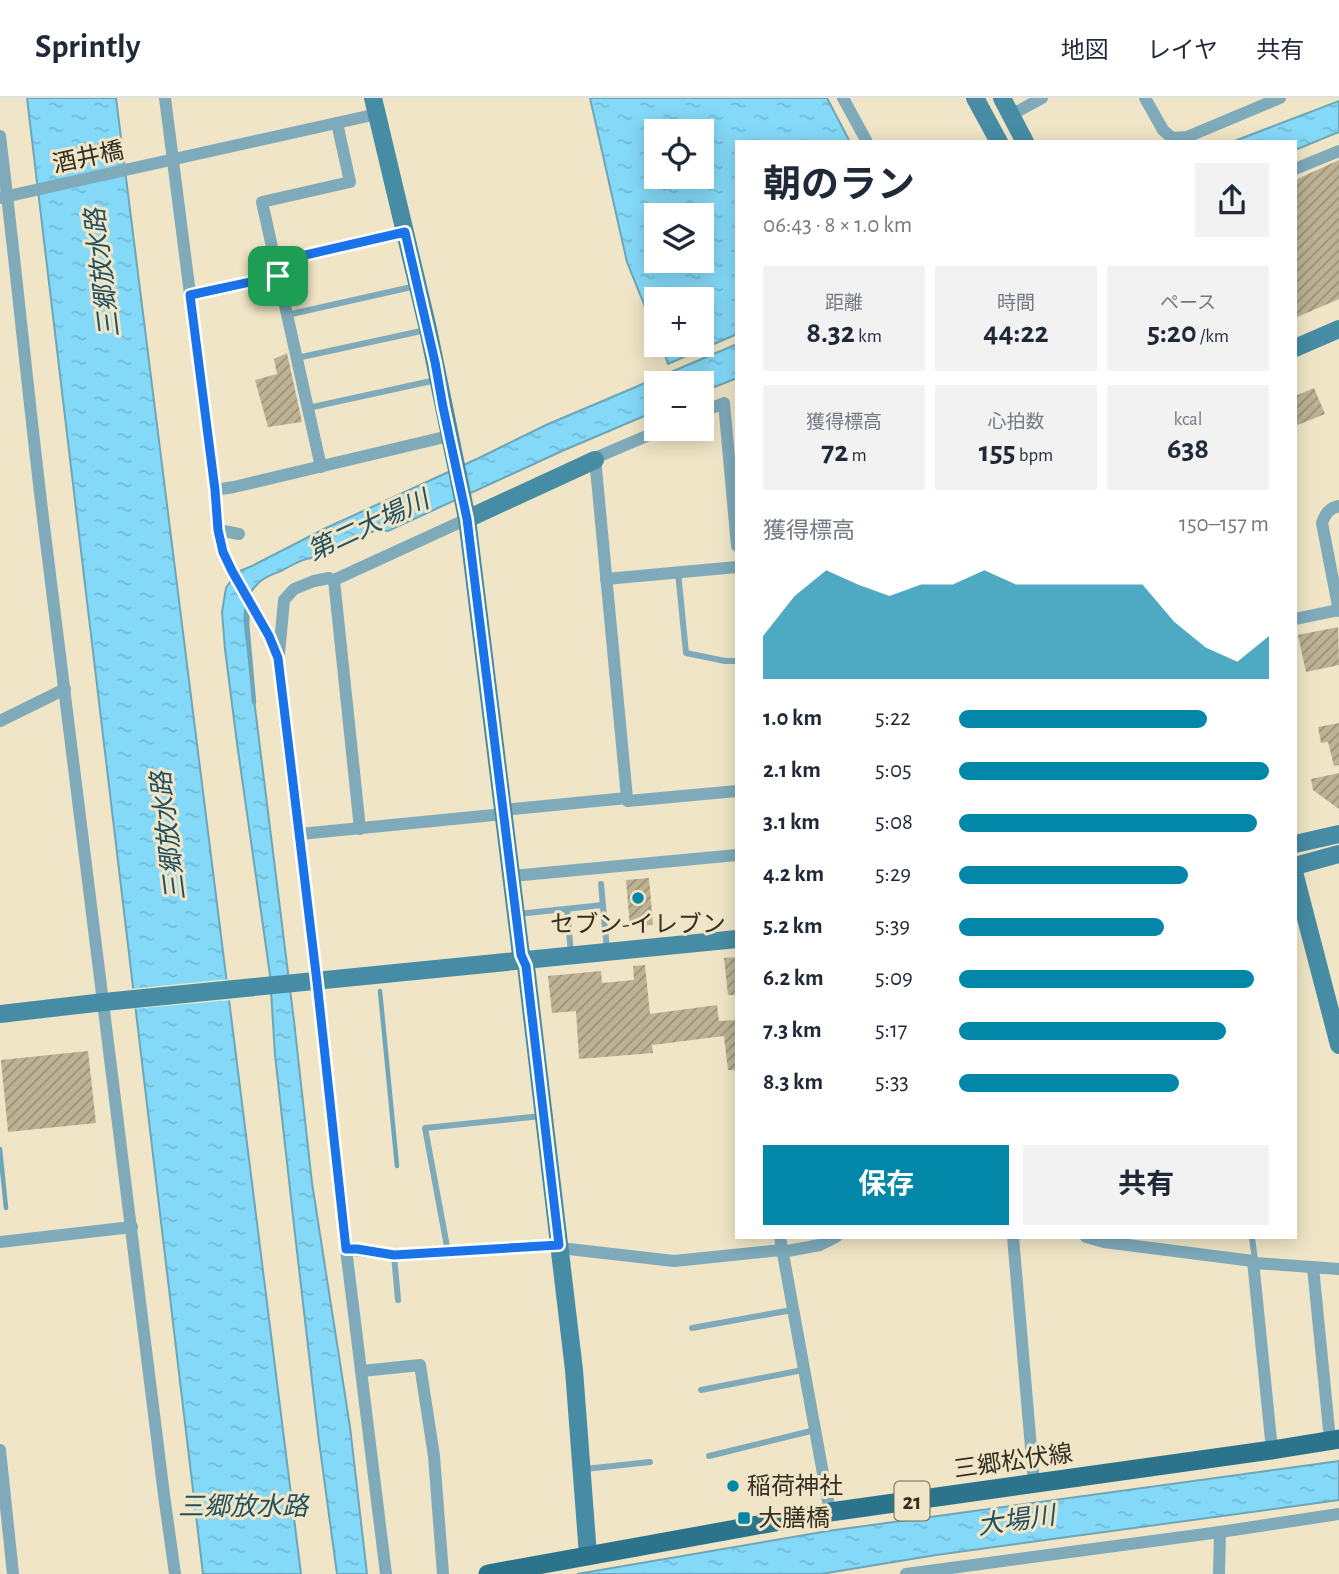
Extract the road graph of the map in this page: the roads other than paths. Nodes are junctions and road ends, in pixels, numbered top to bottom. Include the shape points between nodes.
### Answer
1 (165, 98) edge
2 (843, 98) edge
3 (975, 98) edge
4 (1002, 98) edge
5 (1042, 98) edge
6 (1145, 98) edge
7 (1280, 98) edge
8 (375, 106) edge
9 (1011, 115) junction
10 (337, 123) junction
11 (0, 136) edge
12 (866, 140) edge
13 (998, 140) edge
14 (1024, 140) edge
15 (1339, 152) edge
16 (165, 162) junction
17 (1297, 168) edge
18 (4, 197) edge
19 (405, 232) junction
20 (275, 262) junction
21 (278, 276) junction
22 (417, 285) junction
23 (190, 295) junction
24 (287, 315) junction
25 (428, 329) junction
26 (1339, 329) edge
27 (1297, 347) edge
28 (297, 358) junction
29 (438, 379) junction
30 (714, 407) edge
31 (308, 408) junction
32 (449, 436) junction
33 (644, 437) edge
34 (595, 460) junction
35 (321, 467) junction
36 (734, 475) edge
37 (215, 490) junction
38 (735, 499) edge
39 (1339, 506) edge
40 (466, 515) junction
41 (218, 530) junction
42 (239, 534) dead end
43 (735, 567) edge
44 (678, 572) junction
45 (606, 579) junction
46 (334, 580) junction
47 (1339, 610) edge
48 (1297, 619) edge
49 (278, 658) junction
50 (735, 661) edge
51 (65, 689) junction
52 (0, 721) edge
53 (735, 791) edge
54 (627, 799) junction
55 (503, 812) junction
56 (360, 829) junction
57 (300, 834) junction
58 (1339, 834) edge
59 (1297, 844) edge
60 (1339, 854) edge
61 (735, 855) edge
62 (1297, 865) edge
63 (512, 876) junction
64 (601, 884) dead end
65 (1297, 884) edge
66 (603, 905) junction
67 (567, 908) junction
68 (516, 914) junction
69 (735, 939) edge
70 (607, 952) junction
71 (571, 956) junction
72 (524, 961) junction
73 (313, 982) junction
74 (104, 1002) junction
75 (0, 1014) edge
76 (1339, 1045) edge
77 (544, 1116) junction
78 (132, 1227) junction
79 (832, 1239) edge
80 (1013, 1239) edge
81 (1093, 1239) edge
82 (1252, 1239) edge
83 (0, 1242) edge
84 (781, 1246) edge
85 (560, 1247) junction
86 (346, 1249) junction
87 (447, 1252) junction
88 (394, 1255) junction
89 (1254, 1262) junction
90 (1312, 1266) junction
91 (1339, 1269) edge
92 (398, 1300) dead end
93 (792, 1310) junction
94 (692, 1328) dead end
95 (803, 1370) junction
96 (362, 1371) junction
97 (701, 1390) dead end
98 (815, 1430) junction
99 (1334, 1440) edge
100 (0, 1450) edge
101 (1272, 1450) junction
102 (709, 1456) dead end
103 (650, 1462) dead end
104 (583, 1469) junction
105 (1034, 1483) junction
106 (830, 1513) junction
107 (1339, 1514) edge
108 (1220, 1532) junction
109 (588, 1555) junction
110 (959, 1570) edge
111 (13, 1574) edge
112 (175, 1574) edge
113 (386, 1574) edge
114 (443, 1574) edge
115 (488, 1574) edge
116 (906, 1574) edge
117 (1219, 1574) edge

1 - 16 street
2 - 12 street
3 - 13 street
4 - 9 street
5 - 9 street
6 - 7 street via 1172,138 1187,137
8 - 10 street, 酒井橋
8 - 19 street
9 - 14 street
10 - 16 street, 酒井橋
10 - 20 street via 350,182 262,202
11 - 18 street
15 - 17 street
16 - 18 street, 酒井橋
16 - 23 street
18 - 51 street
19 - 20 street
19 - 22 street
20 - 21 street
21 - 23 lane
21 - 24 street
22 - 24 lane
22 - 25 street
23 - 37 street
24 - 28 street
25 - 28 lane
25 - 29 street
26 - 27 street
28 - 31 street
29 - 31 lane
29 - 32 street
30 - 36 street via 724,403
31 - 35 street
32 - 35 street
32 - 40 street
33 - 34 street
34 - 40 street
34 - 45 street
35 - 37 street
36 - 38 street
37 - 41 street
39 - 47 street via 1331,508 1322,523
40 - 46 street
40 - 55 street
41 - 42 street
41 - 49 street via 223,552
43 - 44 street
44 - 45 street
44 - 50 lane via 686,653
45 - 54 street
46 - 49 street via 294,589 284,600
46 - 56 street
47 - 48 street
49 - 57 street
51 - 52 street
51 - 74 street
53 - 54 street
54 - 55 street
55 - 56 street
55 - 63 street
56 - 57 street
57 - 73 street
58 - 59 street
60 - 62 street
61 - 63 street
63 - 68 street
64 - 66 lane
65 - 76 street
66 - 67 lane
66 - 70 lane
67 - 68 lane
67 - 71 lane
68 - 72 street
69 - 70 street
70 - 71 street
71 - 72 street
72 - 73 street
72 - 77 street
73 - 74 street
73 - 86 street
74 - 75 street
74 - 78 street
77 - 85 street
77 - 87 lane via 425,1128
78 - 83 street
78 - 112 street
79 - 84 street via 820,1245
80 - 105 street
81 - 89 street
82 - 89 lane
84 - 85 street via 674,1261
84 - 93 street
85 - 87 street
85 - 104 street
86 - 88 street
86 - 96 street
87 - 88 street
88 - 92 lane
89 - 90 street
89 - 101 street
90 - 91 street
90 - 99 street
93 - 94 lane
93 - 95 street
95 - 97 lane
95 - 98 street
96 - 113 street
96 - 114 street via 420,1365 434,1456
98 - 102 lane
98 - 106 street
99 - 101 main road, 三郷松伏線 / 21
100 - 111 street
101 - 105 main road, 三郷松伏線 / 21
103 - 104 lane
104 - 109 street
105 - 106 main road, 三郷松伏線 / 21
106 - 109 main road, 三郷松伏線 / 21
107 - 108 street
108 - 110 street
108 - 117 street
109 - 115 main road, 三郷松伏線 / 21
110 - 116 street

